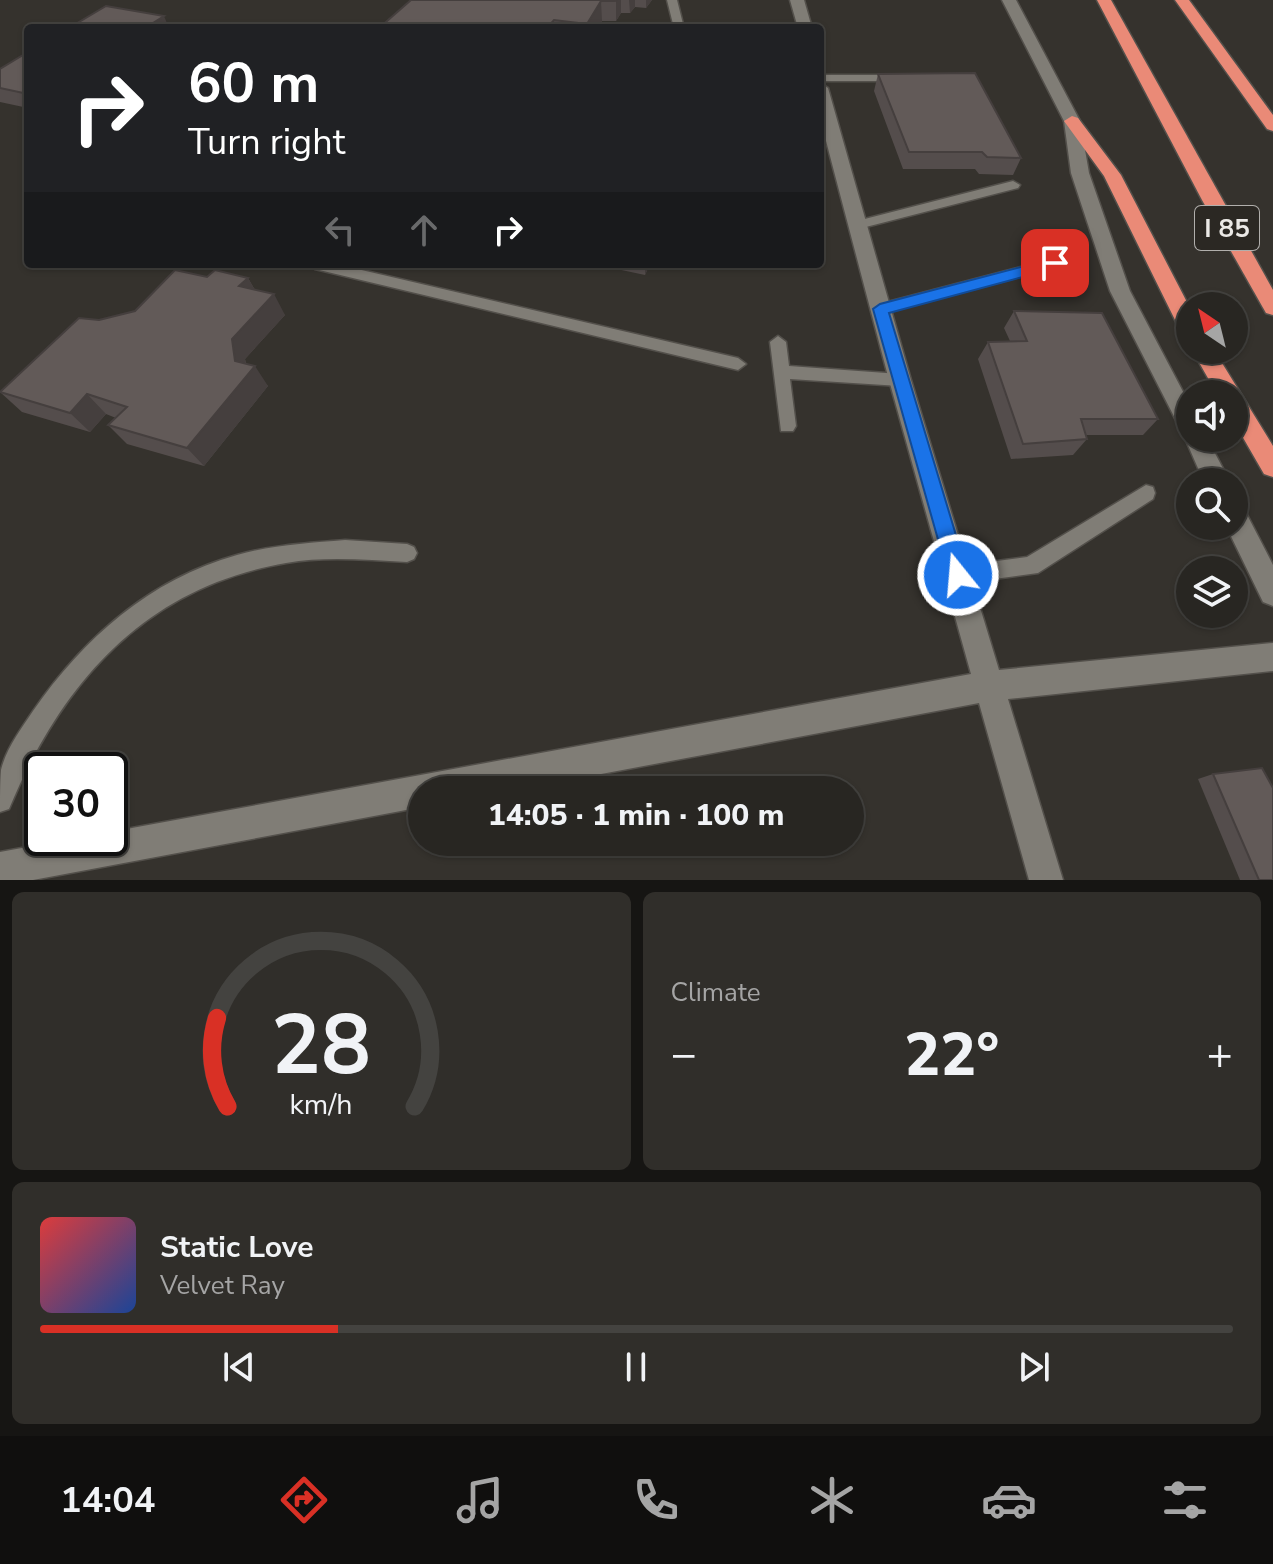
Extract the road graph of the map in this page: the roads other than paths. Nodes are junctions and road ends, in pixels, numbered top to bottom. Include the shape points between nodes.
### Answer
1 (672, 0) edge
2 (797, 0) edge
3 (1009, 0) edge
4 (1104, 0) edge
5 (1182, 0) edge
6 (678, 24) edge
7 (804, 24) edge
8 (824, 78) edge
9 (909, 78) edge
10 (824, 102) edge
11 (1072, 121) junction
12 (1273, 126) edge
13 (1013, 185) edge
14 (858, 225) junction
15 (1055, 263) dead end
16 (332, 268) edge
17 (1176, 301) edge
18 (1273, 308) edge
19 (880, 309) junction
20 (778, 342) dead end
21 (738, 364) dead end
22 (783, 372) junction
23 (900, 380) junction
24 (1176, 401) edge
25 (1248, 425) edge
26 (787, 426) dead end
27 (1273, 467) edge
28 (1146, 493) dead end
29 (1246, 540) edge
30 (407, 553) dead end
31 (958, 575) junction
32 (1273, 593) edge
33 (1273, 657) edge
34 (990, 686) junction
35 (505, 776) edge
36 (408, 794) edge
37 (0, 800) edge
38 (0, 869) edge
39 (1046, 880) edge

1 - 6 lane
2 - 7 street
3 - 11 street
4 - 18 highway, I 85
5 - 12 highway
8 - 9 lane
10 - 14 street
11 - 17 highway via 1112,175
11 - 24 street via 1080,173 1120,291
13 - 14 lane
14 - 19 street
15 - 19 lane
16 - 21 lane
19 - 23 street
20 - 22 lane
22 - 23 lane
22 - 26 lane
23 - 31 street
25 - 27 highway
28 - 31 lane via 1031,566
29 - 32 street
30 - 37 lane via 355,547 300,550 247,560 185,583 109,636 70,677 27,741
31 - 34 street
33 - 34 street
34 - 35 street
34 - 39 street
36 - 38 street

